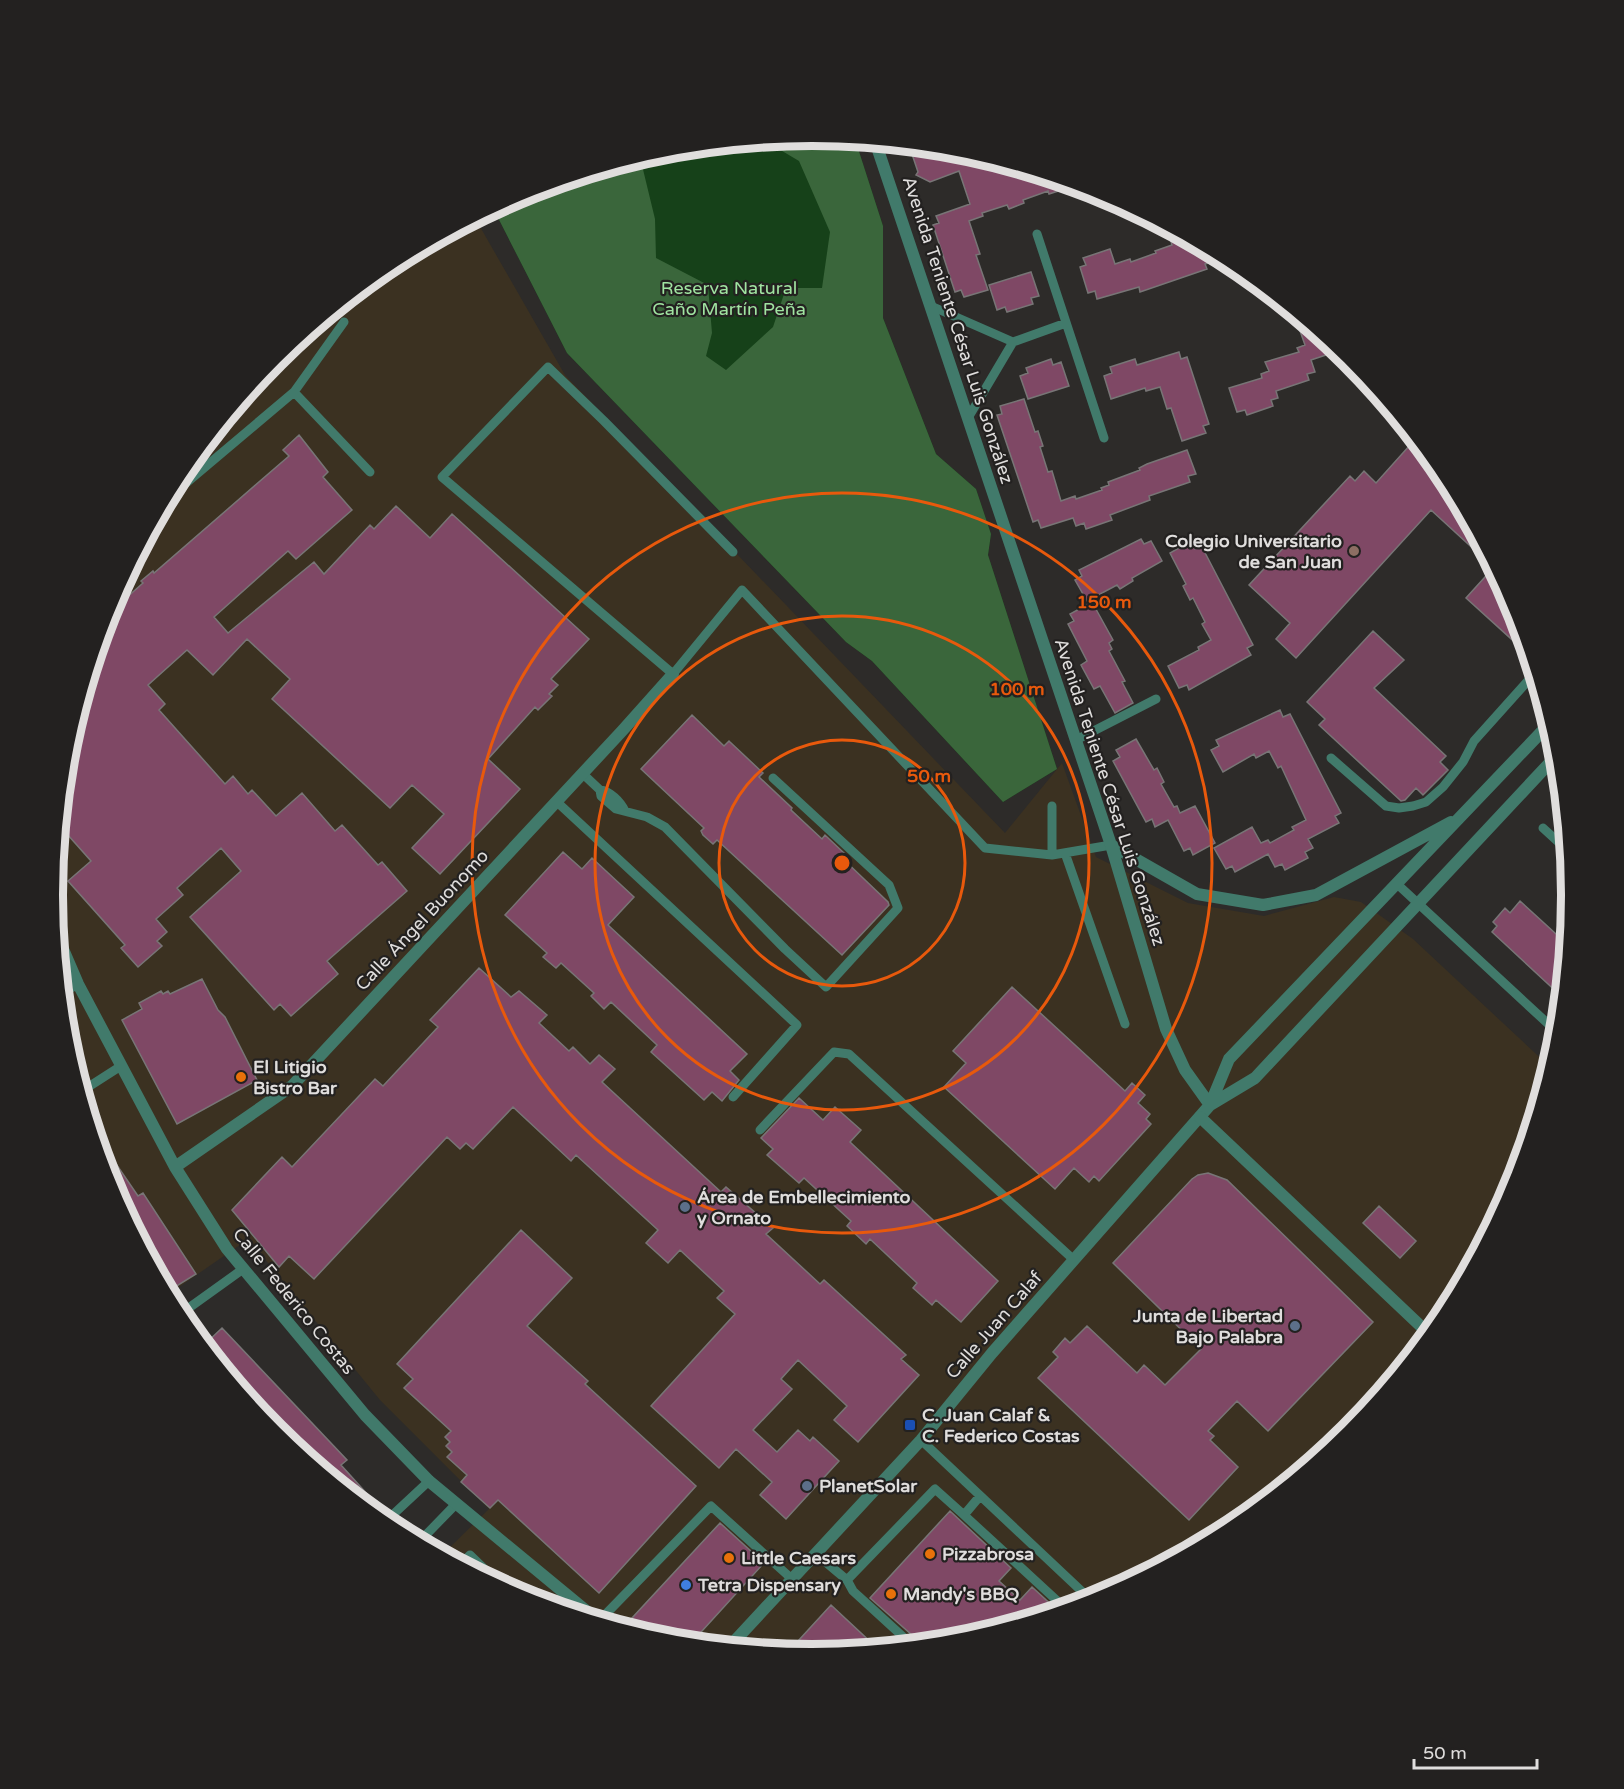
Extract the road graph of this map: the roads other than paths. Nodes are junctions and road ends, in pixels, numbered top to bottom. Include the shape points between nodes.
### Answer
1 (878, 149) edge
2 (1037, 234) dead end
3 (931, 306) junction
4 (344, 322) dead end
5 (1066, 323) junction
6 (1013, 342) junction
7 (294, 392) junction
8 (968, 418) junction
9 (1104, 438) dead end
10 (370, 472) dead end
11 (186, 483) edge
12 (733, 552) dead end
13 (673, 674) junction
14 (1529, 681) edge
15 (1156, 699) dead end
16 (1543, 731) edge
17 (1076, 740) junction
18 (1331, 758) dead end
19 (1549, 763) edge
20 (583, 774) junction
21 (773, 778) dead end
22 (557, 802) junction
23 (1052, 806) dead end
24 (1460, 816) junction
25 (1543, 828) dead end
26 (1559, 842) edge
27 (1111, 845) junction
28 (1065, 853) junction
29 (1052, 855) junction
30 (1396, 883) junction
31 (1418, 903) junction
32 (66, 956) edge
33 (78, 984) junction
34 (69, 989) edge
35 (1125, 1024) dead end
36 (1550, 1025) edge
37 (121, 1066) junction
38 (89, 1087) edge
39 (733, 1097) dead end
40 (1210, 1105) junction
41 (1200, 1117) junction
42 (760, 1130) dead end
43 (175, 1167) junction
44 (1074, 1260) junction
45 (243, 1269) junction
46 (188, 1309) edge
47 (1422, 1328) edge
48 (921, 1440) junction
49 (429, 1481) junction
50 (980, 1496) junction
51 (456, 1504) junction
52 (393, 1515) edge
53 (964, 1515) junction
54 (425, 1536) edge
55 (816, 1554) junction
56 (467, 1558) edge
57 (482, 1566) edge
58 (792, 1579) junction
59 (847, 1580) junction
60 (1083, 1592) edge
61 (1058, 1602) edge
62 (584, 1608) edge
63 (603, 1614) edge
64 (904, 1638) edge
65 (736, 1639) edge

1 - 3 street, Avenida Teniente César Luis González
2 - 5 lane
3 - 6 lane
3 - 8 street, Avenida Teniente César Luis González
4 - 7 lane
5 - 6 lane
5 - 9 lane
6 - 8 lane
7 - 10 lane
7 - 11 lane
8 - 17 street, Avenida Teniente César Luis González
12 - 13 lane via 548,367 442,477
13 - 20 street, Calle Ángel Buonomo
13 - 29 lane via 742,590 985,848
14 - 18 lane via 1474,741 1443,787 1426,802 1399,808 1386,806
15 - 17 lane
16 - 24 street
17 - 27 street, Avenida Teniente César Luis González
19 - 31 street
20 - 21 lane via 616,809 647,817 665,827 826,987 898,908 889,885
20 - 22 street, Calle Ángel Buonomo
22 - 39 lane via 797,1025
22 - 43 street, Calle Ángel Buonomo via 292,1086
23 - 29 lane
24 - 27 street via 1316,895 1263,905 1197,894
24 - 30 street
25 - 26 lane
27 - 28 lane
27 - 40 street, Avenida Teniente César Luis González via 1166,1029 1185,1070
28 - 29 lane
28 - 35 lane
30 - 31 lane
30 - 40 street via 1229,1059
31 - 36 lane
31 - 40 street via 1255,1078
32 - 33 street, Calle Federico Costas
33 - 34 lane
33 - 37 street, Calle Federico Costas
37 - 38 lane
37 - 43 street, Calle Federico Costas
40 - 41 street, Calle Juan Calaf
41 - 44 street, Calle Juan Calaf
41 - 47 street
42 - 44 lane via 834,1052 849,1054
43 - 45 street, Calle Federico Costas
44 - 48 street, Calle Juan Calaf
45 - 46 lane
45 - 49 street, Calle Federico Costas via 365,1415
48 - 50 lane
48 - 55 street, Calle Juan Calaf
49 - 51 street, Calle Federico Costas
49 - 52 lane
50 - 53 lane
50 - 60 lane
51 - 54 lane
51 - 62 street, Calle Federico Costas
53 - 59 lane via 935,1489
53 - 61 lane
55 - 58 street, Calle Juan Calaf
55 - 59 lane
56 - 57 lane via 470,1555
58 - 63 lane via 711,1506
58 - 65 street, Calle Juan Calaf
59 - 64 lane via 853,1591

